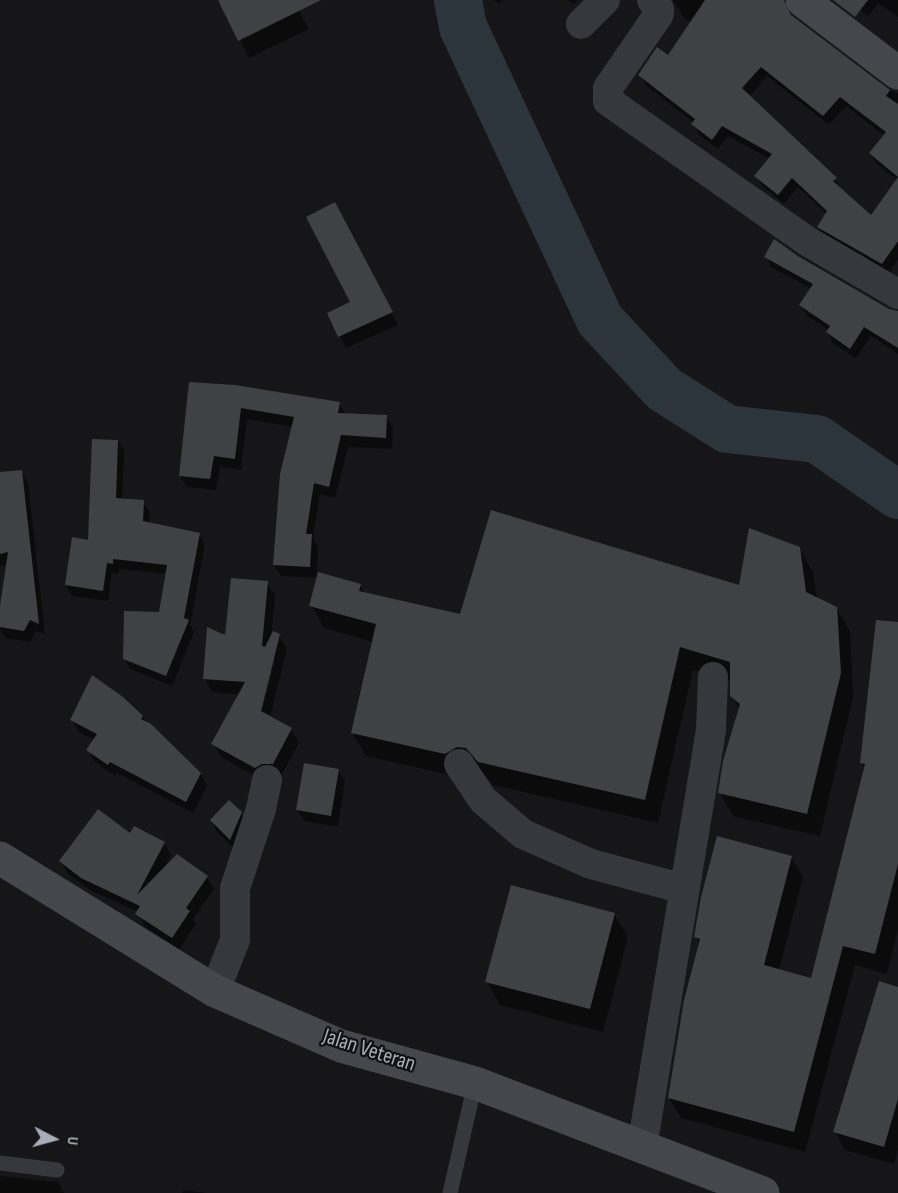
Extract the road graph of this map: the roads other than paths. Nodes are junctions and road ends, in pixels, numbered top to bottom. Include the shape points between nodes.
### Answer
1 (605, 0) edge
2 (652, 0) edge
3 (802, 0) edge
4 (581, 24) dead end
5 (898, 73) edge
6 (898, 294) edge
7 (713, 677) dead end
8 (459, 764) dead end
9 (267, 780) dead end
10 (0, 858) edge
11 (684, 889) junction
12 (215, 991) junction
13 (475, 1083) junction
14 (642, 1147) junction
15 (0, 1163) edge
16 (57, 1170) dead end
17 (450, 1193) edge
18 (763, 1193) edge

1 - 4 street
2 - 6 street via 659,14 608,88 608,101 807,241
3 - 5 main road
7 - 11 street via 711,730
8 - 11 street via 483,800 523,834 591,864
9 - 12 street via 235,888 235,940
10 - 12 main road, Jalan Veteran
11 - 14 street
12 - 13 main road, Jalan Veteran via 341,1046
13 - 14 main road, Jalan Veteran
13 - 17 lane
14 - 18 main road, Jalan Veteran
15 - 16 lane

